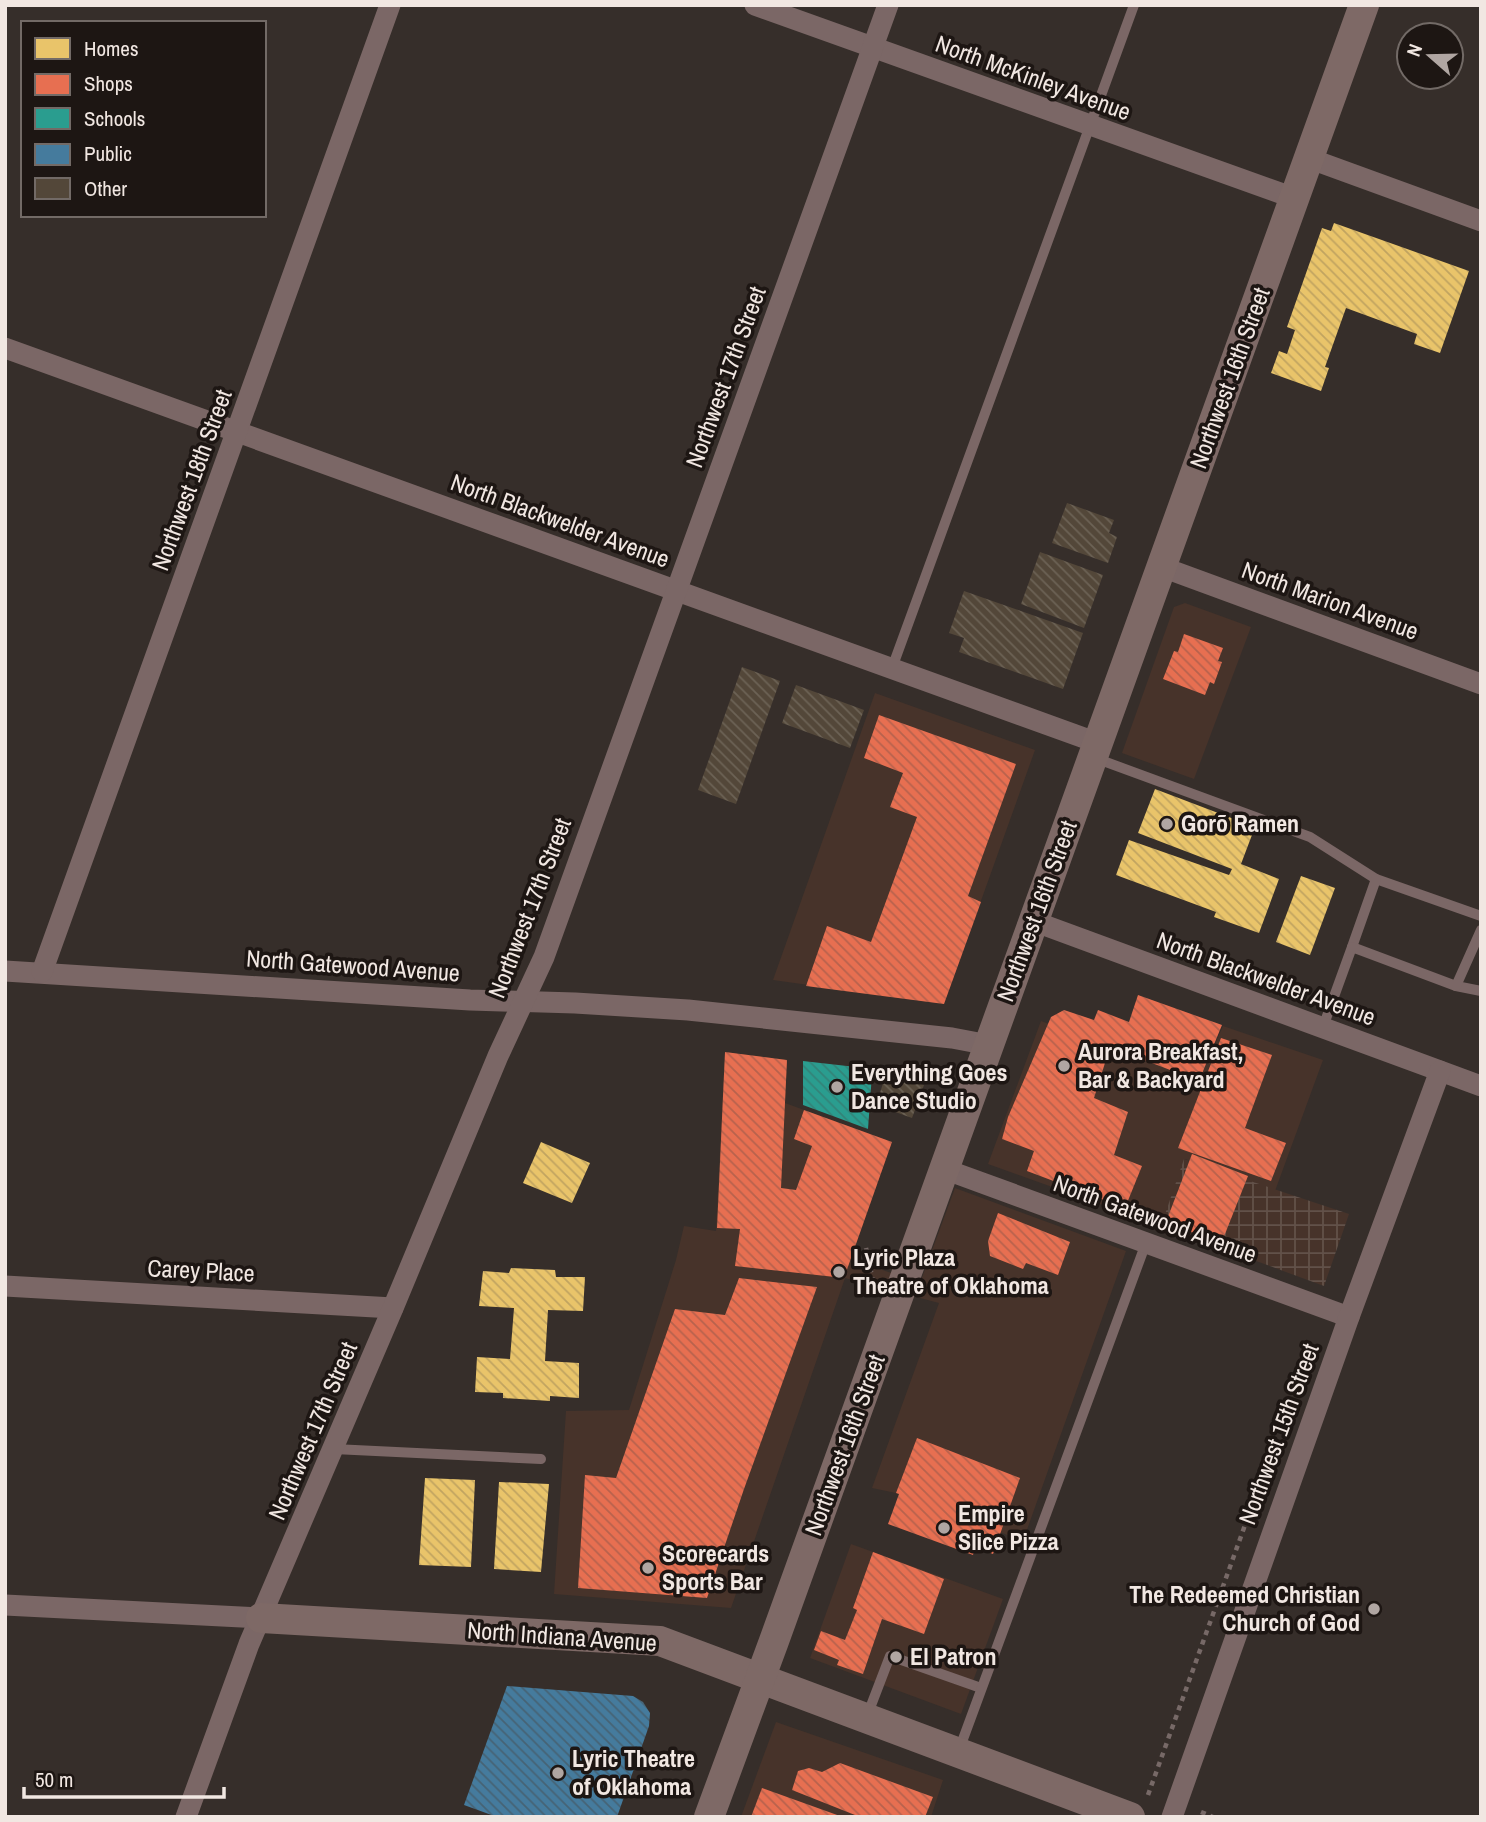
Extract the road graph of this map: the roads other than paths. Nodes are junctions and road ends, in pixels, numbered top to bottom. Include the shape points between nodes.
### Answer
1 (390, 5) edge
2 (755, 5) edge
3 (888, 5) edge
4 (1134, 5) edge
5 (1364, 5) edge
6 (873, 48) junction
7 (1090, 127) junction
8 (1308, 158) junction
9 (1294, 198) junction
10 (1481, 221) edge
11 (5, 348) edge
12 (237, 432) junction
13 (1162, 567) junction
14 (676, 590) junction
15 (892, 668) junction
16 (1481, 684) edge
17 (1095, 750) junction
18 (1376, 879) junction
19 (1481, 916) edge
20 (1033, 921) junction
21 (1481, 930) edge
22 (1352, 947) junction
23 (5, 971) edge
24 (42, 972) junction
25 (1456, 986) junction
26 (1481, 991) edge
27 (523, 1001) junction
28 (1323, 1027) junction
29 (989, 1045) junction
30 (1440, 1070) junction
31 (1481, 1086) edge
32 (944, 1169) junction
33 (1146, 1243) junction
34 (5, 1286) edge
35 (393, 1308) junction
36 (1349, 1317) junction
37 (334, 1449) junction
38 (541, 1459) dead end
39 (5, 1605) edge
40 (261, 1618) junction
41 (760, 1678) junction
42 (981, 1688) junction
43 (866, 1718) junction
44 (958, 1752) junction
45 (1140, 1806) edge
46 (186, 1817) edge
47 (709, 1817) edge
48 (1172, 1817) edge

1 - 12 street, Northwest 18th Street
2 - 6 street, North McKinley Avenue
3 - 6 street, Northwest 17th Street
4 - 7 lane
5 - 8 street, Northwest 16th Street
6 - 7 street, North McKinley Avenue
6 - 14 street, Northwest 17th Street
7 - 9 street, North McKinley Avenue
7 - 15 lane
8 - 9 street, Northwest 16th Street
8 - 10 street
9 - 13 street, Northwest 16th Street
11 - 12 street, North Blackwelder Avenue
12 - 14 street, North Blackwelder Avenue
12 - 24 street, Northwest 18th Street
13 - 16 street, North Marion Avenue
13 - 17 street, Northwest 16th Street
14 - 15 street, North Blackwelder Avenue
14 - 27 street, Northwest 17th Street via 544,957
15 - 17 street, North Blackwelder Avenue
17 - 18 lane via 1310,837
17 - 20 street, Northwest 16th Street
18 - 19 lane
18 - 22 lane
20 - 28 street, North Blackwelder Avenue
20 - 29 street, Northwest 16th Street
21 - 25 lane
22 - 25 lane
22 - 28 lane
23 - 24 street, North Gatewood Avenue
24 - 27 street, North Gatewood Avenue
25 - 26 lane
27 - 29 street, North Gatewood Avenue via 770,1017
27 - 35 street, Northwest 17th Street
28 - 30 street, North Blackwelder Avenue
29 - 32 street, Northwest 16th Street
30 - 31 street, North Blackwelder Avenue
30 - 36 street, Northwest 15th Street
32 - 33 street, North Gatewood Avenue
32 - 41 street, Northwest 16th Street
33 - 36 street, North Gatewood Avenue
33 - 42 lane
34 - 35 street, Carey Place
35 - 37 street, Northwest 17th Street
36 - 48 street, Northwest 15th Street
37 - 38 lane
37 - 40 street, Northwest 17th Street
39 - 40 street, North Indiana Avenue
40 - 41 street, North Indiana Avenue via 660,1641
40 - 46 street, Northwest 17th Street
41 - 43 street, North Indiana Avenue
41 - 47 street, Northwest 16th Street
42 - 43 lane via 890,1656
42 - 44 lane
43 - 44 street, North Indiana Avenue
44 - 45 street, North Indiana Avenue

